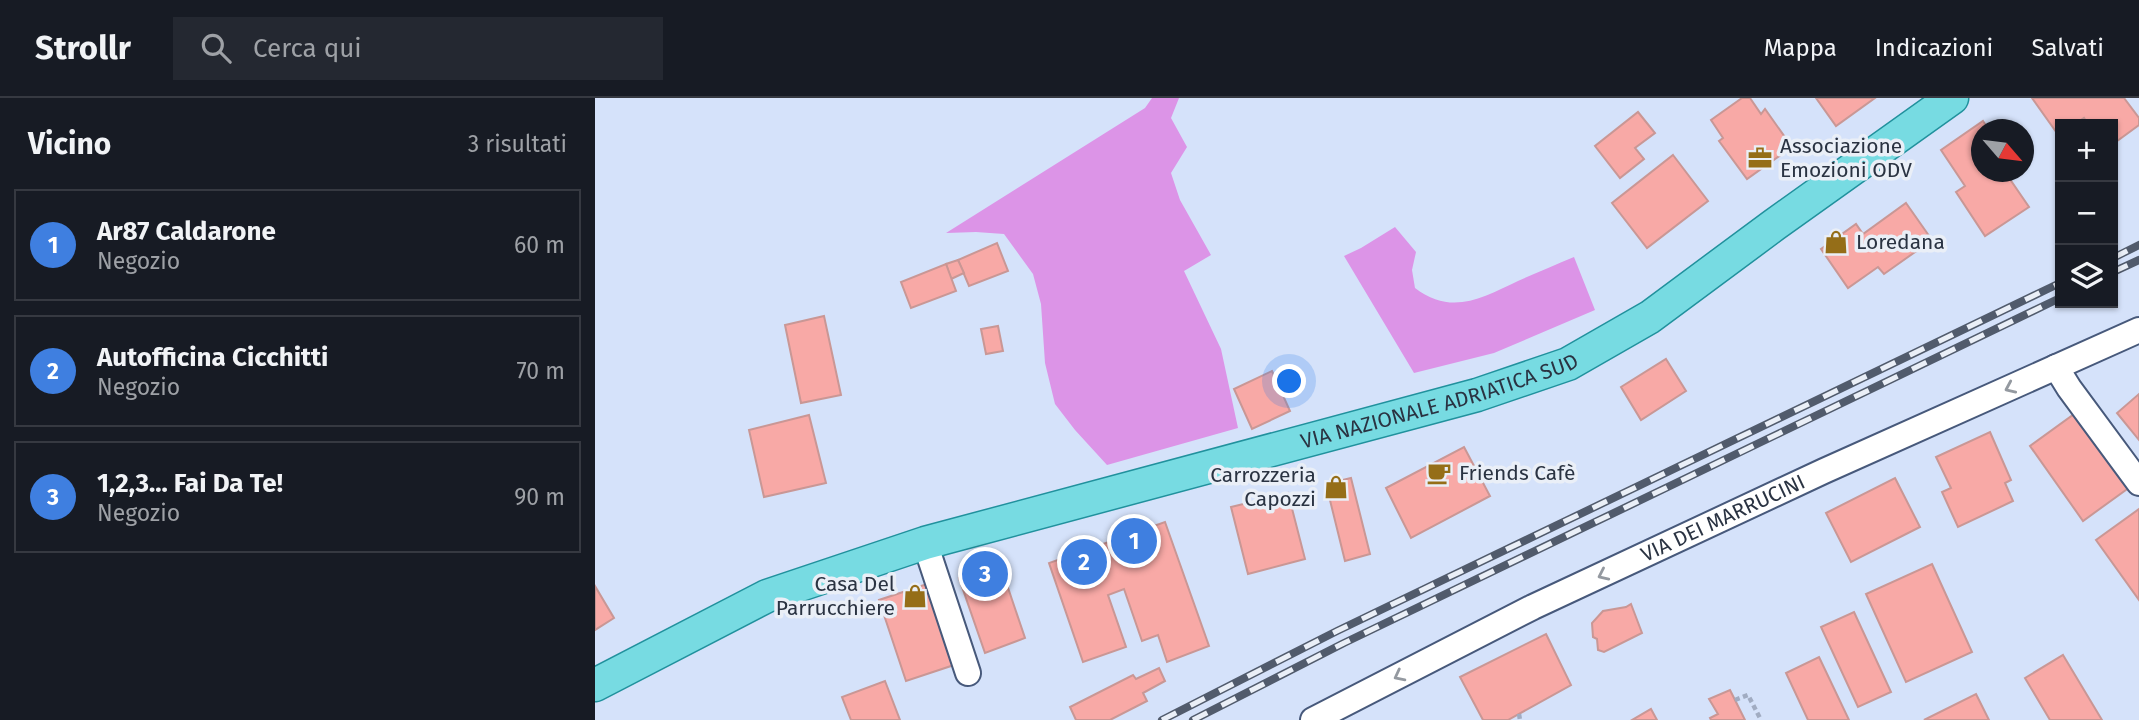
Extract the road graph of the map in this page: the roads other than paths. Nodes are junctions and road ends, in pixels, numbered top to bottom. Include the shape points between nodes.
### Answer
1 (1952, 98) edge
2 (1917, 110) edge
3 (2139, 330) edge
4 (2056, 367) junction
5 (2139, 483) edge
6 (925, 543) junction
7 (968, 673) dead end
8 (595, 685) edge
9 (1313, 720) edge

1 - 2 main road, VIA NAZIONALE ADRIATICA SUD
2 - 6 main road, VIA NAZIONALE ADRIATICA SUD via 1650,317 1568,364 1477,395
3 - 4 street, VIA DEI MARRUCINI
4 - 5 street
4 -> 9 street, VIA DEI MARRUCINI via 1533,607
6 - 7 street
6 - 8 main road, VIA NAZIONALE ADRIATICA SUD via 767,596

